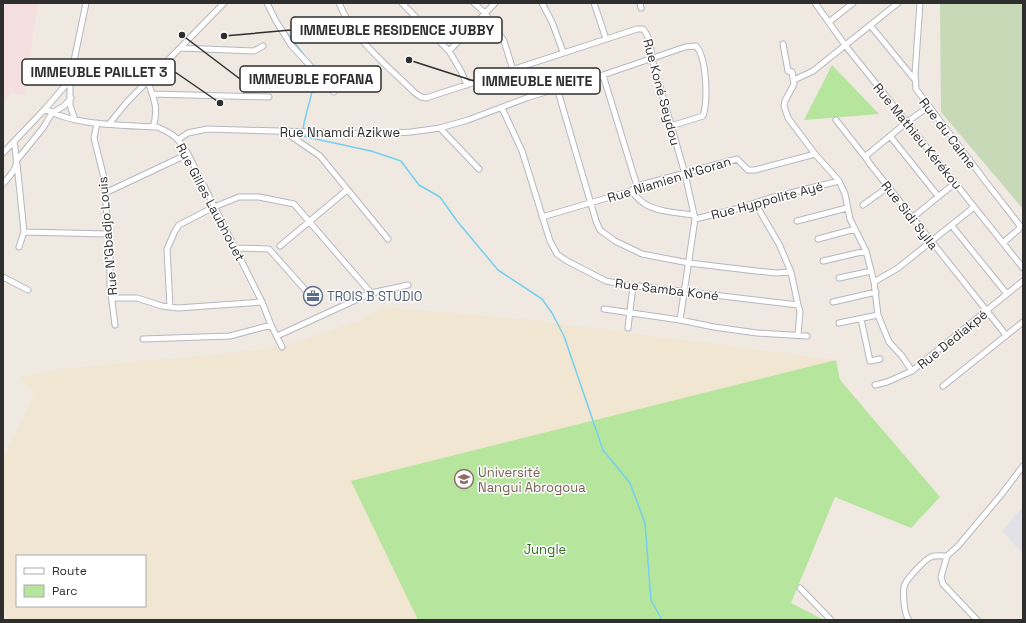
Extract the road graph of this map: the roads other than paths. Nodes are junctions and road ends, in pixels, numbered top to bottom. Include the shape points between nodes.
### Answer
1 (86, 3) edge
2 (224, 3) edge
3 (267, 3) edge
4 (339, 3) edge
5 (402, 3) edge
6 (474, 3) edge
7 (495, 3) edge
8 (542, 3) edge
9 (594, 3) edge
10 (815, 3) edge
11 (853, 3) edge
12 (898, 3) edge
13 (920, 3) edge
14 (485, 14) junction
15 (829, 22) junction
16 (870, 25) junction
17 (606, 39) junction
18 (783, 44) dead end
19 (845, 45) junction
20 (263, 46) dead end
21 (180, 48) junction
22 (449, 51) junction
23 (563, 52) junction
24 (652, 59) junction
25 (513, 70) junction
26 (603, 75) junction
27 (70, 80) junction
28 (794, 80) junction
29 (915, 80) junction
30 (148, 82) junction
31 (467, 85) junction
32 (558, 88) junction
33 (334, 92) dead end
34 (152, 94) junction
35 (269, 97) dead end
36 (71, 98) junction
37 (928, 107) junction
38 (502, 108) junction
39 (45, 109) junction
40 (52, 113) junction
41 (75, 120) junction
42 (836, 120) dead end
43 (907, 122) junction
44 (97, 123) junction
45 (109, 124) junction
46 (671, 126) junction
47 (153, 127) junction
48 (440, 128) junction
49 (285, 132) junction
50 (890, 136) junction
51 (179, 139) junction
52 (14, 142) junction
53 (3, 154) edge
54 (188, 154) junction
55 (816, 154) junction
56 (866, 158) junction
57 (17, 162) junction
58 (479, 169) dead end
59 (685, 174) junction
60 (839, 181) junction
61 (955, 183) junction
62 (3, 184) edge
63 (637, 186) junction
64 (888, 187) junction
65 (347, 190) junction
66 (630, 191) junction
67 (105, 193) junction
68 (938, 196) junction
69 (591, 202) junction
70 (755, 203) junction
71 (862, 205) dead end
72 (214, 207) junction
73 (974, 207) junction
74 (847, 208) junction
75 (542, 217) junction
76 (695, 217) junction
77 (912, 218) junction
78 (309, 220) junction
79 (797, 221) dead end
80 (952, 226) junction
81 (855, 229) junction
82 (24, 232) junction
83 (108, 234) junction
84 (388, 239) dead end
85 (818, 239) dead end
86 (931, 242) junction
87 (1003, 243) junction
88 (280, 246) dead end
89 (19, 247) dead end
90 (235, 248) junction
91 (866, 251) junction
92 (823, 261) dead end
93 (689, 263) junction
94 (1023, 268) edge
95 (871, 271) junction
96 (791, 272) junction
97 (3, 277) edge
98 (839, 278) dead end
99 (874, 282) junction
100 (1023, 282) edge
101 (408, 285) dead end
102 (633, 286) junction
103 (28, 290) dead end
104 (685, 292) junction
105 (876, 292) junction
106 (371, 293) junction
107 (1007, 294) junction
108 (112, 298) junction
109 (315, 301) dead end
110 (262, 302) junction
111 (833, 302) dead end
112 (798, 305) junction
113 (170, 307) junction
114 (604, 309) dead end
115 (986, 311) junction
116 (630, 312) junction
117 (878, 315) junction
118 (861, 319) junction
119 (680, 320) junction
120 (1023, 322) edge
121 (839, 323) dead end
122 (115, 325) dead end
123 (271, 325) junction
124 (628, 328) dead end
125 (798, 335) junction
126 (1006, 335) junction
127 (277, 336) junction
128 (807, 336) dead end
129 (143, 339) dead end
130 (282, 347) dead end
131 (880, 359) dead end
132 (912, 371) junction
133 (875, 385) dead end
134 (943, 386) dead end
135 (1023, 466) edge
136 (947, 556) junction
137 (800, 588) dead end
138 (831, 620) edge
139 (909, 620) edge
140 (977, 620) edge

1 - 27 street
2 - 21 street
3 - 33 street via 291,45
4 - 31 street, Rue Koné Seydou via 359,36 379,59 420,96 430,97
5 - 22 street
6 - 14 street
7 - 14 street
8 - 23 street
9 - 17 street
10 - 15 street, Rue Mathieu Kérékou
11 - 15 street
12 - 16 street
13 - 29 street, Rue du Calme
14 - 22 street
14 - 25 street via 504,41
15 - 19 street, Rue Mathieu Kérékou
16 - 19 street
16 - 29 street
17 - 23 street, Rue Koné Seydou
17 - 24 street, Rue Koné Seydou via 643,29 651,48
18 - 28 street via 788,71 792,72
19 - 28 street via 813,71
19 - 43 street, Rue Mathieu Kérékou
20 - 21 street via 254,51
21 - 30 street
22 - 31 street
23 - 25 street, Rue Koné Seydou
24 - 26 street, Rue Nnamdi Azikwe
24 - 46 street, Rue Koné Seydou
24 - 46 street, Rue Nnamdi Azikwe via 690,46 696,46 702,56 705,79 703,116
25 - 31 street, Rue Koné Seydou
26 - 32 street, Rue Nnamdi Azikwe
26 - 63 street
27 - 36 street
27 - 39 street
28 - 55 street via 784,106 788,118
29 - 37 street, Rue du Calme via 916,89
30 - 34 street
30 - 45 street
32 - 38 street, Rue Nnamdi Azikwe
32 - 69 street
34 - 35 street
34 - 47 street via 156,108
36 - 40 street
36 - 41 street via 70,105
37 - 43 street
37 - 87 street, Rue du Calme via 1020,226
38 - 48 street, Rue Nnamdi Azikwe
38 - 75 street, Rue Samba Koné via 522,151
39 - 40 street, Rue Gilles Laubhouet
39 - 52 street
40 - 41 street, Rue Gilles Laubhouet
40 - 57 street via 44,128
41 - 44 street, Rue Gilles Laubhouet
42 - 56 street, Rue Sidi Sylla
43 - 50 street
43 - 61 street, Rue Mathieu Kérékou
44 - 45 street, Rue Gilles Laubhouet
44 - 67 street, Rue N'Gbadjo Louis via 94,138
45 - 47 street, Rue Gilles Laubhouet
46 - 59 street, Rue Koné Seydou
47 - 51 street, Rue Gilles Laubhouet via 167,131
48 - 49 street, Rue Nnamdi Azikwe via 378,134
48 - 58 street
49 - 51 street, Rue Nnamdi Azikwe via 207,129 188,133
49 - 65 street via 320,156
50 - 56 street
50 - 68 street
51 - 54 street, Rue Gilles Laubhouet
52 - 53 street
52 - 57 street
54 - 67 street
54 - 72 street, Rue Gilles Laubhouet
55 - 59 street, Rue Niamien N'Goran via 755,170 748,170 737,159
55 - 60 street
56 - 64 street, Rue Sidi Sylla
57 - 62 street via 13,173
57 - 82 street
59 - 63 street, Rue Niamien N'Goran
59 - 76 street, Rue Koné Seydou
60 - 70 street, Rue Hyppolite Ayé
60 - 74 street via 845,194
61 - 68 street
61 - 73 street, Rue Mathieu Kérékou
63 - 66 street, Rue Niamien N'Goran
64 - 71 street
64 - 77 street, Rue Sidi Sylla
65 - 78 street
65 - 84 street
66 - 69 street, Rue Niamien N'Goran
66 - 76 street via 648,206
67 - 83 street, Rue N'Gbadjo Louis
68 - 77 street
69 - 75 street, Rue Niamien N'Goran
69 - 93 street via 600,230 615,241 642,254
70 - 76 street, Rue Hyppolite Ayé
70 - 96 street via 779,244
72 - 78 street via 239,198 259,197 294,204
72 - 90 street, Rue Gilles Laubhouet
72 - 113 street via 179,225 167,249
73 - 80 street
73 - 87 street, Rue Mathieu Kérékou
74 - 79 street
74 - 81 street
75 - 102 street, Rue Samba Koné via 557,254 606,281
76 - 93 street, Rue Koné Seydou
77 - 86 street, Rue Sidi Sylla
78 - 88 street
78 - 106 street
80 - 86 street
80 - 107 street
81 - 85 street
81 - 91 street
82 - 83 street
82 - 89 street
83 - 108 street, Rue N'Gbadjo Louis
86 - 99 street via 898,268
86 - 115 street, Rue Sidi Sylla
87 - 94 street, Rue Mathieu Kérékou
90 - 109 street via 270,249
90 - 110 street, Rue Gilles Laubhouet
91 - 92 street
91 - 95 street
93 - 96 street via 756,271
93 - 104 street, Rue Koné Seydou
95 - 98 street
95 - 99 street
96 - 112 street
97 - 103 street
99 - 105 street
100 - 107 street, Rue Dediakpé
101 - 106 street
102 - 104 street, Rue Samba Koné
102 - 116 street
104 - 112 street, Rue Samba Koné
104 - 119 street, Rue Koné Seydou
105 - 111 street
105 - 117 street
106 - 127 street
107 - 115 street, Rue Dediakpé
108 - 113 street via 137,298
108 - 122 street, Rue N'Gbadjo Louis
110 - 113 street
110 - 123 street, Rue Gilles Laubhouet
112 - 125 street
114 - 116 street
115 - 126 street, Rue Sidi Sylla
115 - 132 street, Rue Dediakpé
116 - 119 street
116 - 124 street
117 - 118 street
117 - 132 street via 889,342
118 - 121 street
118 - 131 street via 870,361
119 - 125 street via 714,327
120 - 126 street
123 - 127 street, Rue Gilles Laubhouet
123 - 129 street via 230,336
125 - 128 street
126 - 134 street
127 - 130 street, Rue Gilles Laubhouet
132 - 133 street, Rue Dediakpé
135 - 136 street
136 - 139 street via 932,556 922,563 905,584 904,610
136 - 140 street via 941,576 943,584
137 - 138 street

